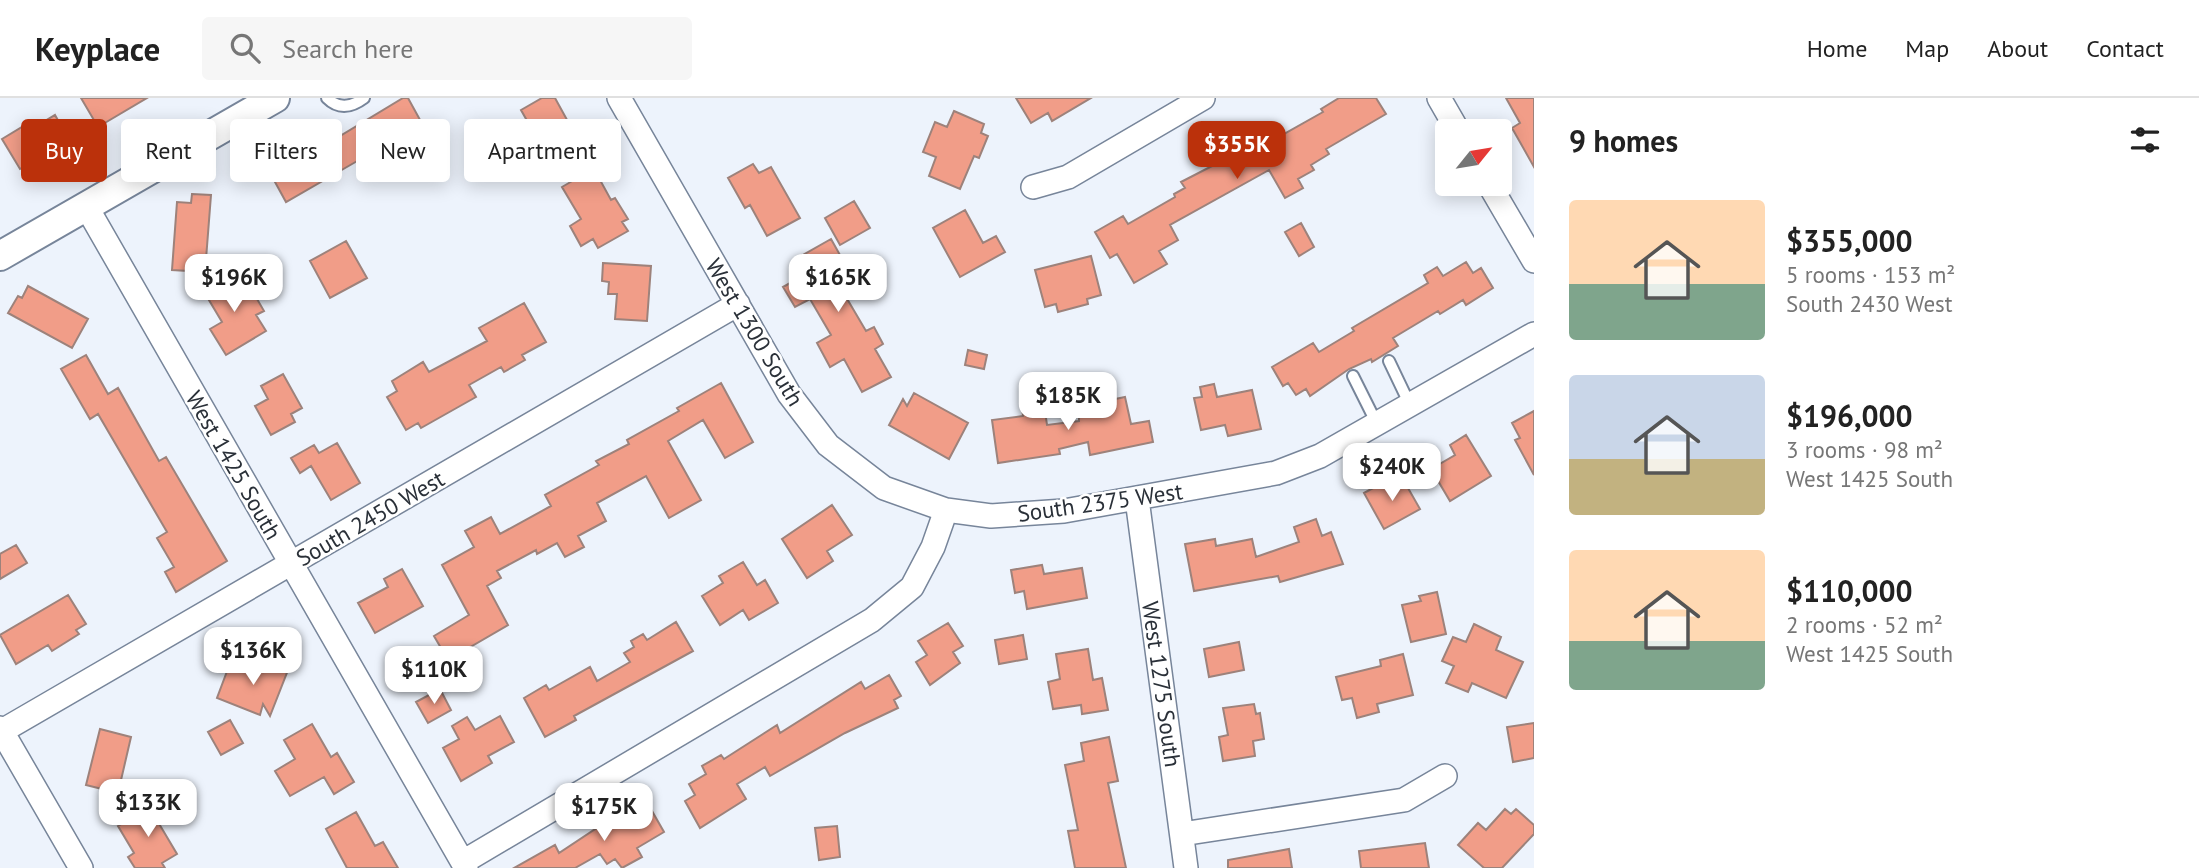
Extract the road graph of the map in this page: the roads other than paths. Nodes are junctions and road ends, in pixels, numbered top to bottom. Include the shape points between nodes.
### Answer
1 (275, 98) edge
2 (327, 98) edge
3 (364, 98) edge
4 (619, 98) edge
5 (1203, 98) edge
6 (1439, 98) edge
7 (1451, 119) edge
8 (1033, 187) dead end
9 (1496, 196) edge
10 (86, 206) junction
11 (0, 256) edge
12 (1534, 261) edge
13 (738, 304) junction
14 (1534, 334) edge
15 (1389, 361) dead end
16 (1353, 376) dead end
17 (1410, 405) junction
18 (1377, 425) junction
19 (1137, 499) junction
20 (947, 510) junction
21 (290, 564) junction
22 (1, 730) edge
23 (1445, 776) dead end
24 (1182, 834) junction
25 (464, 865) edge
26 (81, 868) edge
27 (1186, 868) edge

1 - 10 street
2 - 3 lane via 342,106
4 - 13 street, West 1300 South
5 - 8 street via 1068,177
6 - 7 street
9 - 12 street
10 - 11 street
10 - 21 street, West 1425 South
13 - 20 street, West 1300 South via 789,394 828,445 884,488
13 - 21 street, South 2450 West
14 - 17 street, South 2375 West
15 - 17 lane
16 - 18 lane
17 - 18 street, South 2375 West
18 - 19 street, South 2375 West via 1320,456 1276,472
19 - 20 street, South 2375 West via 991,516
19 - 24 street, West 1275 South
20 - 25 street via 912,587 872,620
21 - 22 street, South 2450 West
21 - 25 street, West 1425 South
22 - 26 street
23 - 24 street via 1404,800
24 - 27 street, West 1275 South

